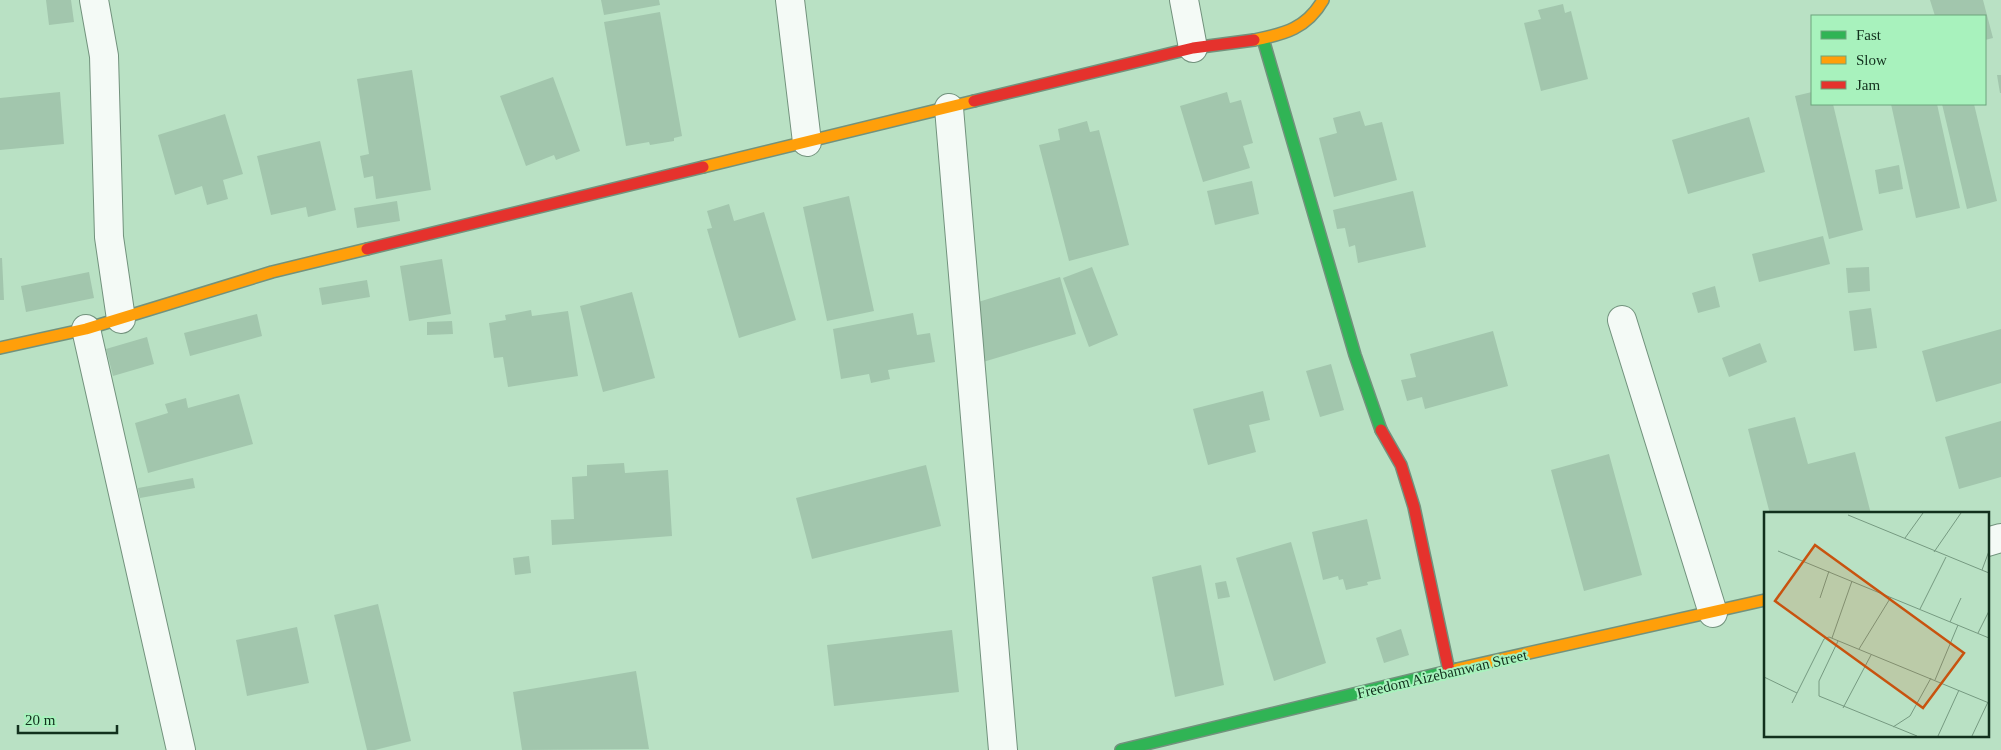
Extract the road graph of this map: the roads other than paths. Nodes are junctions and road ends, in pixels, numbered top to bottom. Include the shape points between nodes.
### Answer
1 (94, 0) edge
2 (790, 0) edge
3 (1184, 0) edge
4 (1323, 0) edge
5 (1263, 39) junction
6 (1193, 48) junction
7 (949, 108) junction
8 (807, 142) junction
9 (121, 319) junction
10 (1622, 320) dead end
11 (86, 329) junction
12 (0, 348) edge
13 (2001, 538) edge
14 (1988, 542) edge
15 (1764, 600) edge
16 (1713, 613) junction
17 (1449, 671) junction
18 (181, 750) edge
19 (1002, 750) edge
20 (1121, 750) edge

1 - 9 street via 104,56 110,237
2 - 8 street
3 - 6 street
4 - 5 street via 1314,16 1298,27
5 - 6 street
5 - 17 street via 1355,354 1380,427 1401,465 1414,507
6 - 7 street
7 - 8 street
7 - 19 street
8 - 9 street via 272,272
9 - 11 street
10 - 16 street
11 - 12 street
11 - 18 street
13 - 14 street
15 - 16 street, Freedom Aizebamwan Street
16 - 17 street, Freedom Aizebamwan Street
17 - 20 street, Freedom Aizebamwan Street

